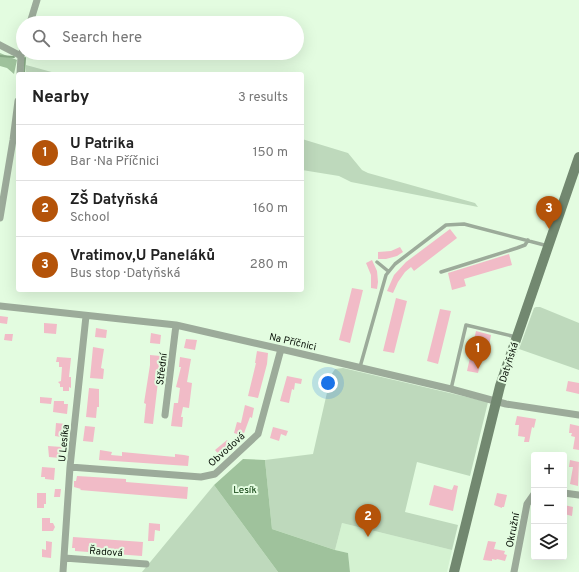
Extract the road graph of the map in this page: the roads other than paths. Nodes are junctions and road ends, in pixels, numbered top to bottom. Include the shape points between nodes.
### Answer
1 (37, 0) edge
2 (32, 16) edge
3 (0, 45) edge
4 (16, 53) edge
5 (21, 60) edge
6 (20, 72) edge
7 (16, 117) edge
8 (579, 157) edge
9 (0, 218) edge
10 (528, 240) junction
11 (548, 246) junction
12 (377, 262) dead end
13 (388, 271) junction
14 (441, 272) dead end
15 (0, 306) edge
16 (86, 316) junction
17 (176, 325) junction
18 (516, 337) junction
19 (281, 348) junction
20 (360, 367) junction
21 (451, 389) junction
22 (496, 400) junction
23 (165, 415) dead end
24 (579, 416) edge
25 (70, 467) junction
26 (567, 493) edge
27 (579, 495) edge
28 (531, 498) edge
29 (64, 558) junction
30 (146, 564) dead end
31 (63, 572) edge
32 (454, 572) edge
33 (514, 572) edge

1 - 2 street
3 - 4 street
5 - 6 street
7 - 9 street
8 - 11 main road, Datyňská
10 - 11 lane
10 - 13 lane via 464,224 446,225
10 - 14 lane via 517,248
11 - 18 main road, Datyňská
12 - 13 lane
13 - 20 lane
15 - 16 street, Na Příčnici
16 - 17 street, Na Příčnici
16 - 25 street, U Lesíka
17 - 19 street, Na Příčnici
17 - 23 street, Střední
18 - 21 lane via 466,325
18 - 22 main road, Datyňská
19 - 20 street, Na Příčnici
19 - 25 street, Obvodová via 258,434 215,474 201,477
20 - 21 street, Na Příčnici
21 - 22 street, Na Příčnici
22 - 24 street, Na Příčnici via 506,404
22 - 32 main road, Datyňská
25 - 29 street, U Lesíka
26 - 27 street
28 - 33 street, Okružní via 527,504
29 - 30 street, Řadová
29 - 31 street, U Lesíka

